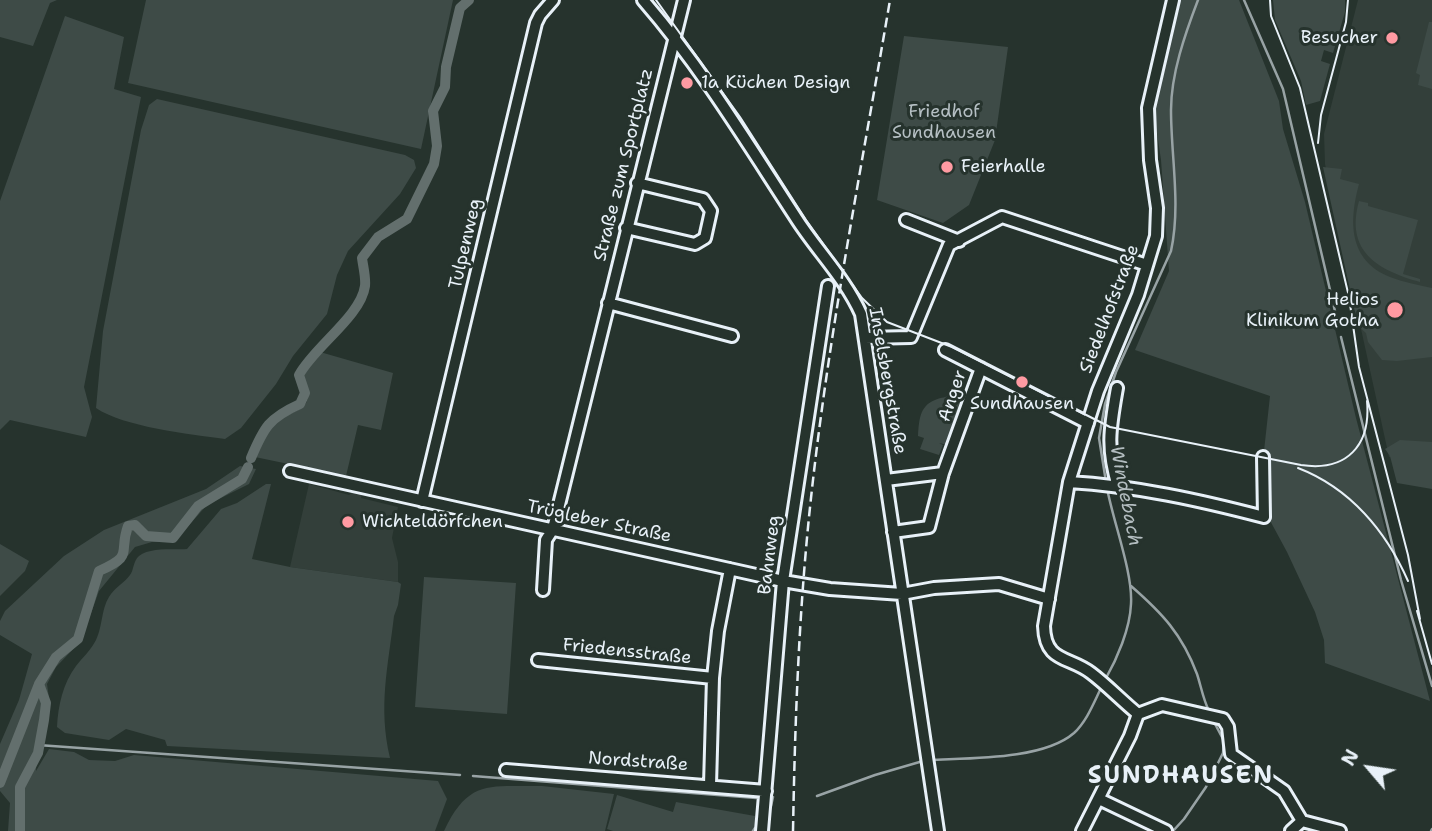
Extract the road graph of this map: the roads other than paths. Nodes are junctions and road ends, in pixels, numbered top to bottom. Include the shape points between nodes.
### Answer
1 (553, 0) edge
2 (643, 0) edge
3 (684, 0) edge
4 (1173, 0) edge
5 (674, 36) junction
6 (637, 183) junction
7 (906, 220) dead end
8 (626, 228) junction
9 (959, 241) junction
10 (1147, 265) junction
11 (828, 286) dead end
12 (608, 303) junction
13 (732, 336) dead end
14 (864, 338) junction
15 (945, 350) dead end
16 (981, 368) junction
17 (1117, 388) dead end
18 (1088, 423) junction
19 (1262, 457) dead end
20 (290, 471) dead end
21 (943, 473) junction
22 (886, 480) junction
23 (1069, 482) junction
24 (1111, 486) junction
25 (422, 501) junction
26 (553, 529) junction
27 (893, 532) junction
28 (730, 569) junction
29 (783, 581) junction
30 (543, 590) dead end
31 (902, 594) junction
32 (1049, 599) junction
33 (538, 660) dead end
34 (713, 678) junction
35 (1138, 714) junction
36 (506, 770) dead end
37 (709, 785) junction
38 (766, 791) junction
39 (1099, 799) junction
40 (1302, 821) junction
41 (762, 831) edge
42 (938, 831) edge
43 (1082, 831) edge
44 (1166, 831) edge
45 (1291, 831) edge
46 (1340, 831) edge

1 - 25 street, Tulpenweg via 536,23
2 - 5 street, Inselsbergstraße
3 - 5 street, Straße zum Sportplatz
4 - 10 street, Siedelhofstraße via 1149,98 1157,216
5 - 6 street, Straße zum Sportplatz
5 - 14 street, Inselsbergstraße via 847,286 861,314
6 - 8 street, Straße zum Sportplatz
6 - 8 street via 703,198 711,211 705,238 695,244
7 - 9 street
8 - 12 street, Straße zum Sportplatz
9 - 10 street via 1002,217
9 - 14 street via 949,245 911,337
10 - 18 street, Siedelhofstraße
11 - 29 street, Bahnweg
12 - 13 street
12 - 26 street, Straße zum Sportplatz
14 - 22 street, Inselsbergstraße
15 - 16 street, Anger
16 - 18 street
16 - 21 street, Anger
17 - 24 street, Siedelhofstraße via 1109,432
18 - 23 street, Siedelhofstraße
19 - 24 street via 1264,517 1174,495
20 - 25 street, Trügleber Straße
21 - 22 street
21 - 27 street, Anger via 929,527
22 - 27 street, Inselsbergstraße
23 - 24 street
23 - 32 street, Siedelhofstraße
25 - 26 street, Trügleber Straße
26 - 28 street, Trügleber Straße
26 - 30 street, Straße zum Sportplatz via 547,540
27 - 31 street, Inselsbergstraße
28 - 29 street, Trügleber Straße
28 - 34 street
29 - 31 street, Trügleber Straße
29 - 38 street, Bahnweg
31 - 32 street, Trügleber Straße via 999,584
31 - 42 street, Inselsbergstraße
32 - 35 street, Siedelhofstraße via 1044,626 1048,645 1058,658 1089,671
33 - 34 street, Friedensstraße
34 - 37 street
35 - 39 street
35 - 40 street via 1162,705 1223,719 1231,754 1284,791
36 - 37 street, Nordstraße
37 - 38 street, Nordstraße
38 - 41 street, Bahnweg
39 - 43 street
39 - 44 street
40 - 45 street
40 - 46 street

